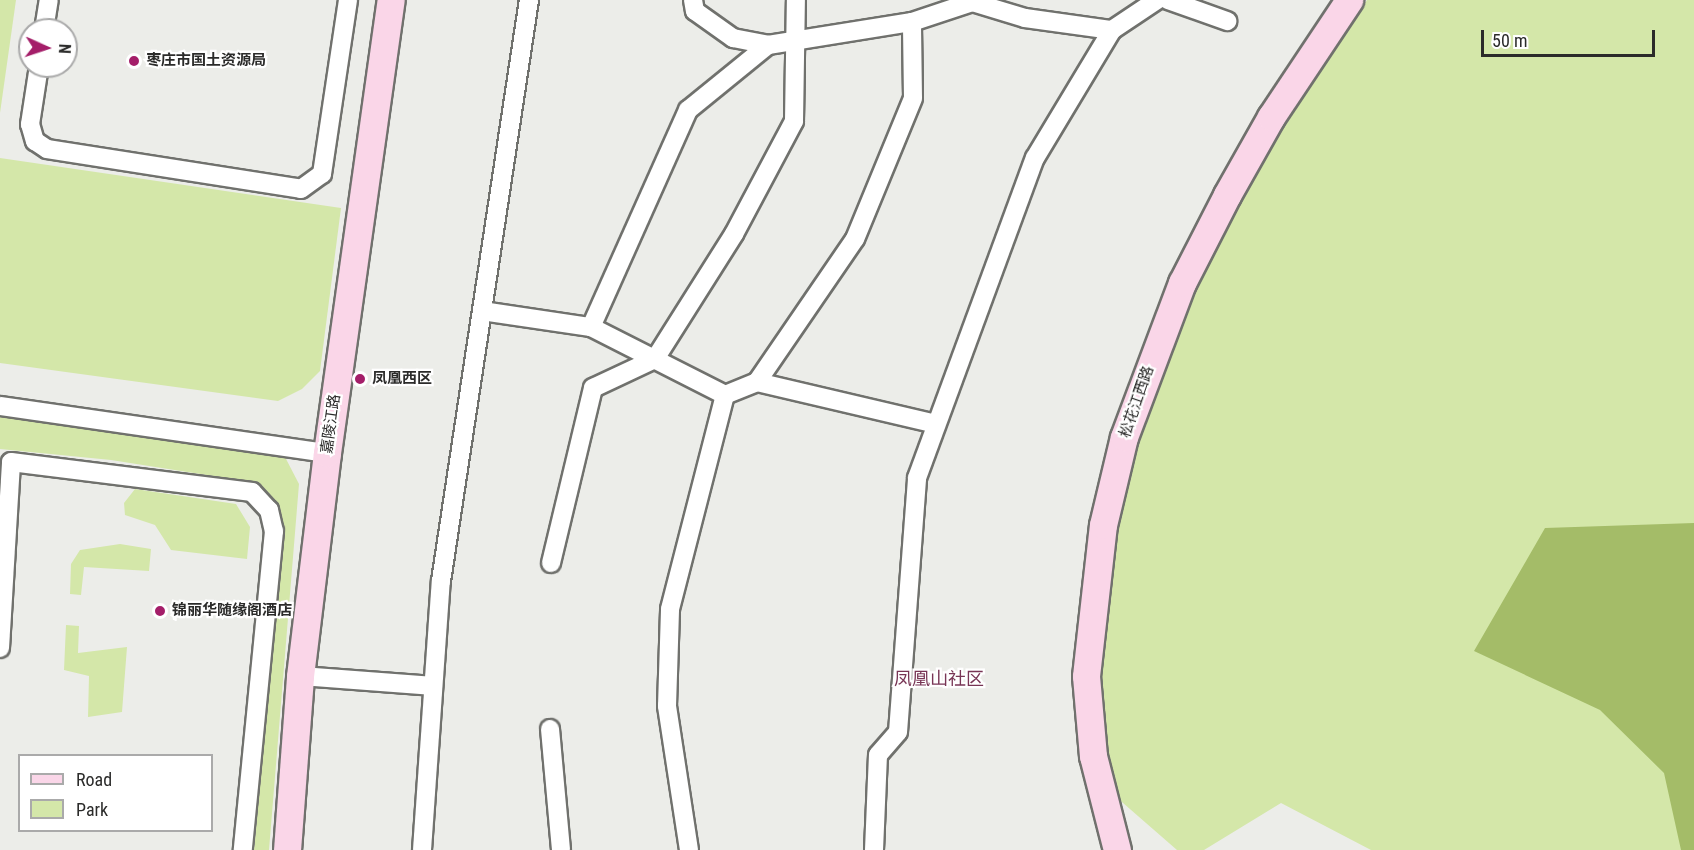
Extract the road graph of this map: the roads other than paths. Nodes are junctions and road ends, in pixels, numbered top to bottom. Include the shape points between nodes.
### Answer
1 (49, 0) edge
2 (348, 0) edge
3 (391, 0) edge
4 (529, 0) edge
5 (693, 0) edge
6 (796, 0) edge
7 (1157, 0) edge
8 (1168, 0) edge
9 (1349, 0) edge
10 (46, 18) edge
11 (1227, 21) dead end
12 (912, 22) junction
13 (1112, 30) junction
14 (796, 41) junction
15 (768, 45) junction
16 (37, 78) edge
17 (482, 310) junction
18 (591, 327) junction
19 (655, 359) junction
20 (757, 382) junction
21 (724, 394) junction
22 (0, 406) edge
23 (936, 424) junction
24 (327, 453) junction
25 (551, 563) dead end
26 (0, 648) edge
27 (300, 676) junction
28 (432, 686) junction
29 (550, 729) dead end
30 (243, 850) edge
31 (287, 850) edge
32 (422, 850) edge
33 (561, 850) edge
34 (688, 850) edge
35 (874, 850) edge
36 (1117, 850) edge

1 - 10 street
2 - 16 street via 322,174 301,189 47,149 35,141 30,123
3 - 24 street, 嘉陵江路
4 - 17 street
5 - 15 street via 695,11 733,38
6 - 14 street
7 - 13 street
8 - 11 street
9 - 36 street, 松花江西路 via 1271,117 1227,195 1182,283 1124,437 1102,525 1086,676 1093,756
12 - 13 street via 972,2 1025,18
12 - 14 street
12 - 20 street via 913,98 855,239
13 - 23 street via 1035,158
14 - 15 street
14 - 19 street via 794,121 734,234
15 - 18 street via 688,110
17 - 18 street
17 - 28 street via 441,581
18 - 19 street
19 - 21 street
19 - 25 street via 592,388
20 - 21 street
20 - 23 street
21 - 34 street via 670,609 667,706
22 - 24 street
23 - 35 street via 917,478 897,732 878,755
24 - 27 street, 嘉陵江路
26 - 30 street via 11,462 252,492 269,510 274,531
27 - 28 street
27 - 31 street, 嘉陵江路
28 - 32 street
29 - 33 street

